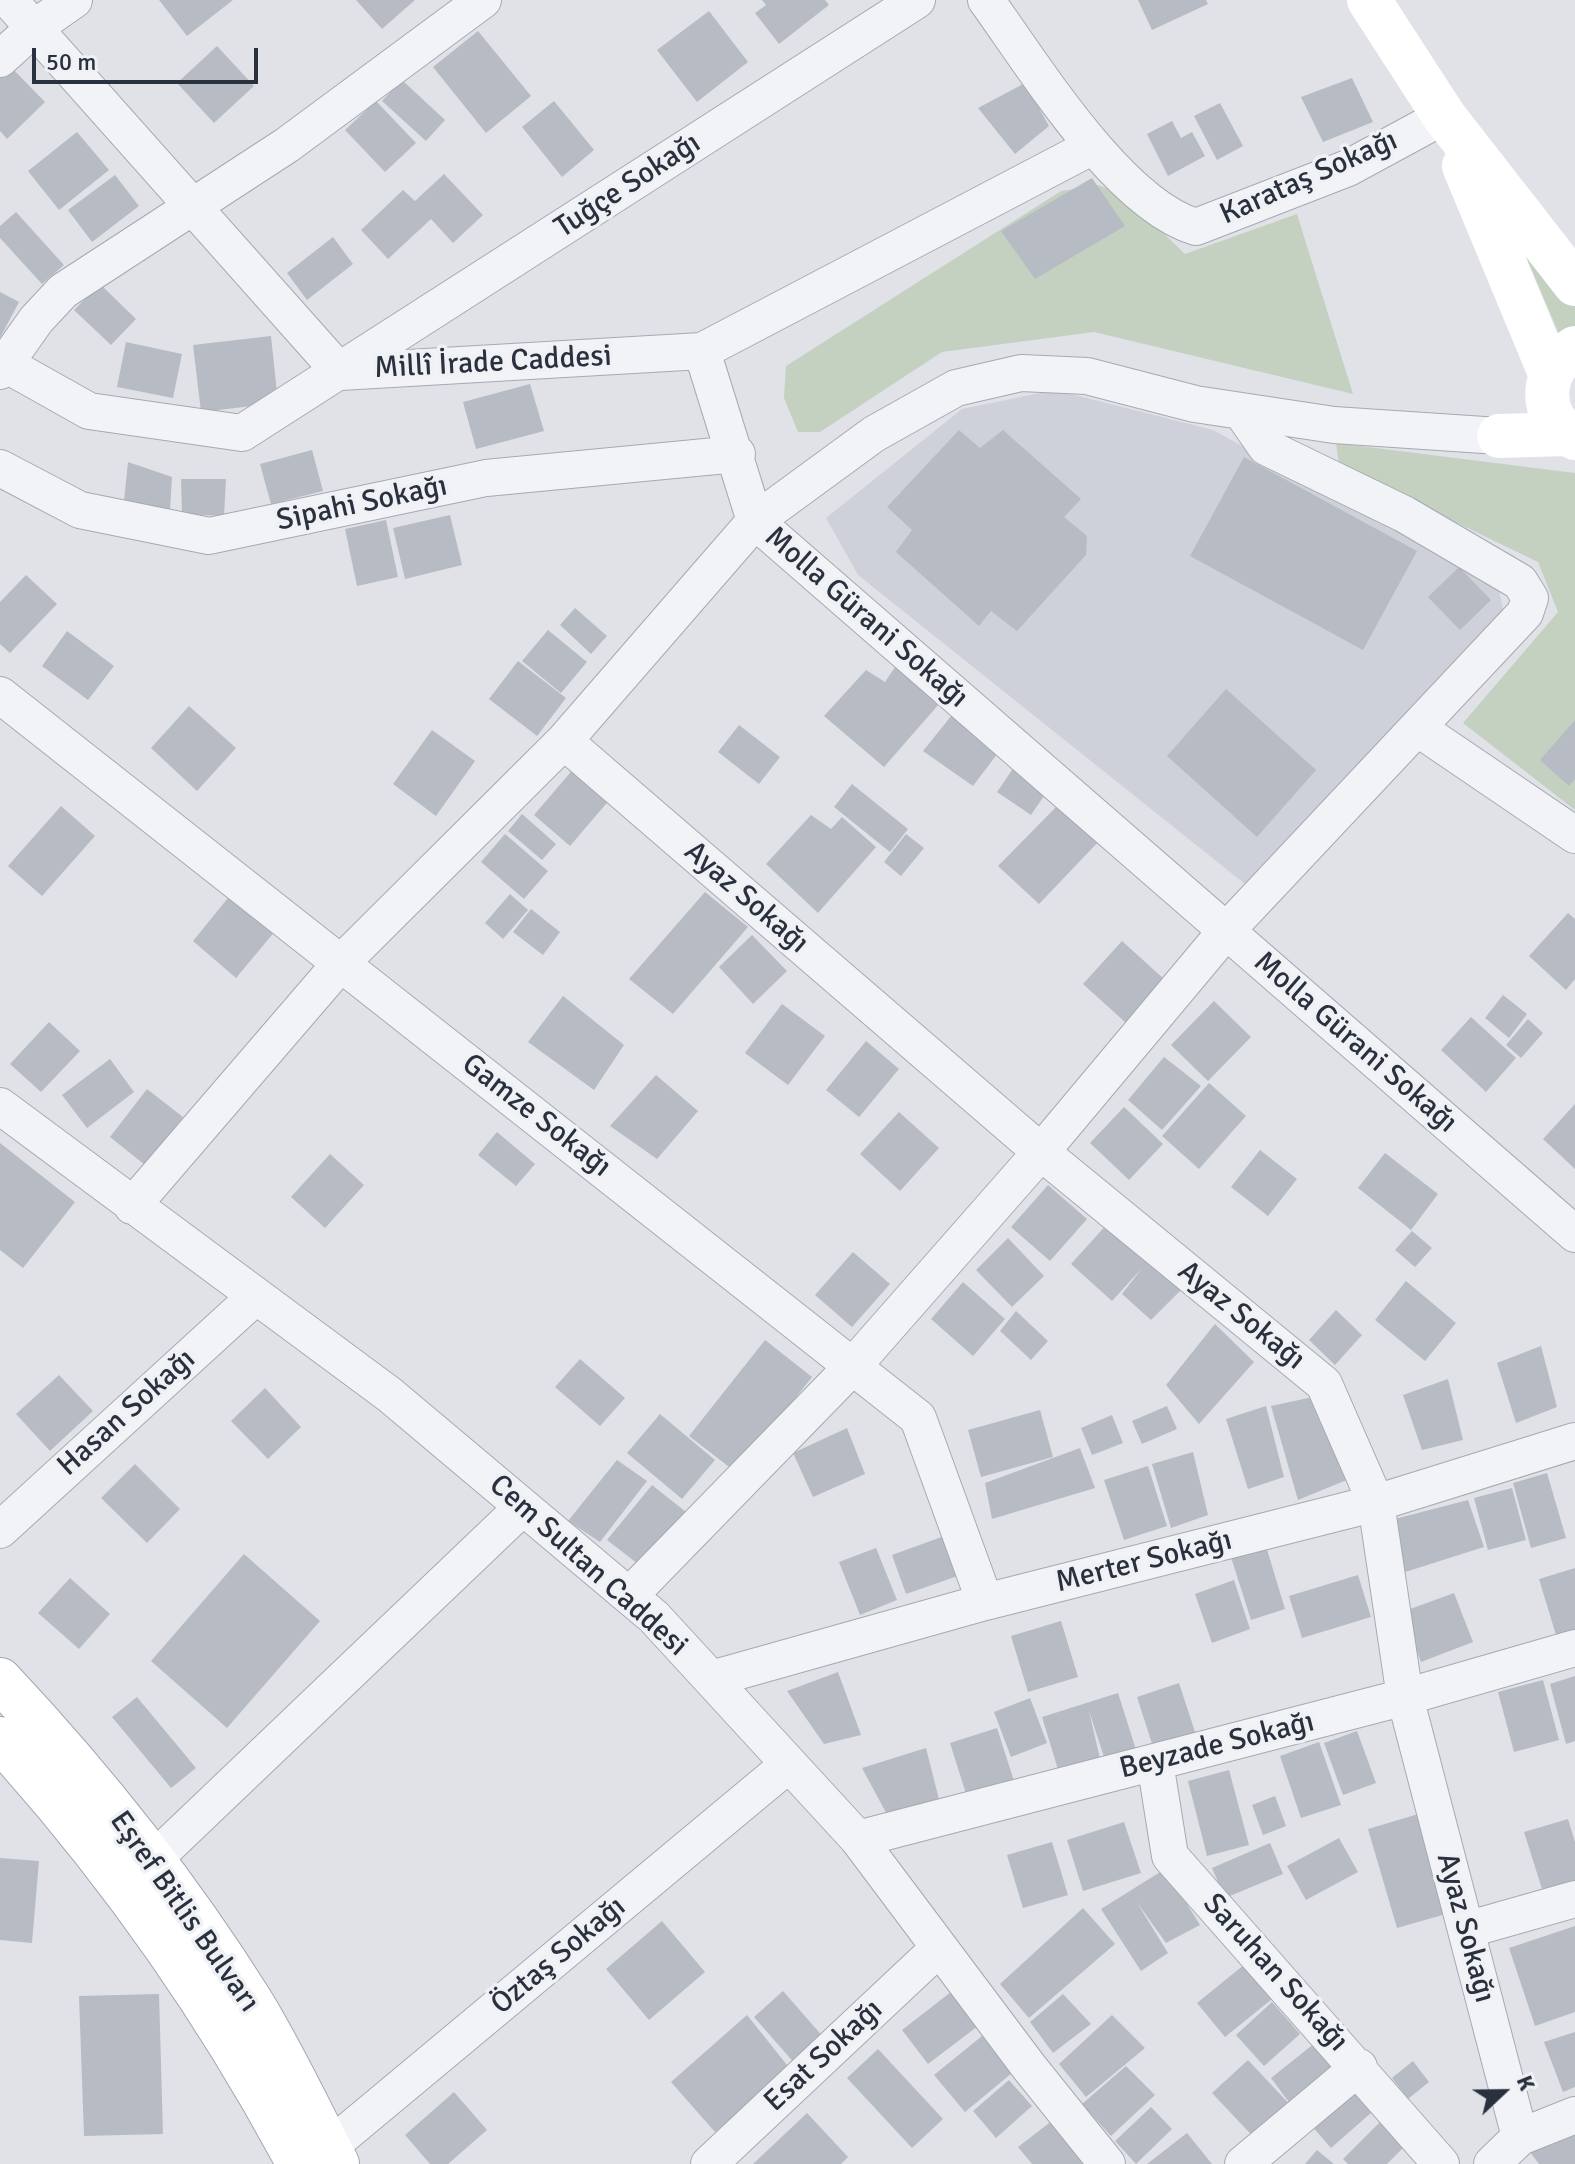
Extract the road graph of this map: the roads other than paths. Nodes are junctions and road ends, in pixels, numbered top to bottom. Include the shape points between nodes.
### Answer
1 (9, 0) edge
2 (74, 0) edge
3 (483, 0) edge
4 (917, 0) edge
5 (986, 0) edge
6 (1369, 0) edge
7 (34, 28) junction
8 (0, 59) edge
9 (1444, 116) junction
10 (1093, 146) junction
11 (191, 205) junction
12 (1574, 283) edge
13 (702, 351) junction
14 (2, 365) edge
15 (1557, 370) edge
16 (340, 372) junction
17 (1241, 411) junction
18 (1499, 436) junction
19 (1570, 436) edge
20 (737, 454) junction
21 (0, 468) edge
22 (755, 521) junction
23 (0, 695) edge
24 (1419, 729) junction
25 (564, 741) junction
26 (1575, 835) edge
27 (1226, 931) junction
28 (341, 963) junction
29 (0, 1106) edge
30 (1041, 1152) junction
31 (132, 1206) junction
32 (1575, 1234) edge
33 (255, 1297) junction
34 (853, 1366) junction
35 (1575, 1441) edge
36 (1376, 1503) junction
37 (523, 1507) junction
38 (0, 1530) edge
39 (629, 1596) junction
40 (985, 1602) junction
41 (1575, 1648) edge
42 (711, 1679) junction
43 (0, 1680) edge
44 (1405, 1697) junction
45 (0, 1739) edge
46 (1155, 1762) junction
47 (789, 1764) junction
48 (858, 1839) junction
49 (152, 1861) junction
50 (1575, 1899) edge
51 (1466, 1930) junction
52 (939, 1948) junction
53 (1359, 2067) junction
54 (1575, 2115) edge
55 (1520, 2137) junction
56 (321, 2159) edge
57 (709, 2164) edge
58 (1107, 2164) edge
59 (1243, 2164) edge
60 (1441, 2164) edge
61 (1492, 2164) edge

1 - 7 street, Millî İrade Caddesi
2 - 7 street
3 - 11 street via 287,145
4 - 16 street, Tuğçe Sokağı
5 - 10 street, Karataş Sokağı
6 - 9 main road
7 - 8 street
7 - 11 street, Millî İrade Caddesi
9 - 10 street, Karataş Sokağı via 1348,168 1196,227 1177,221 1141,193
9 - 12 main road
9 - 15 main road
10 - 13 street, Millî İrade Caddesi
11 - 14 street via 63,291
11 - 16 street, Millî İrade Caddesi
13 - 16 street, Millî İrade Caddesi
13 - 20 street
14 - 16 street, Tuğçe Sokağı via 89,411 242,433
15 - 18 main road
15 - 19 main road via 1555,421
17 - 18 street, Molla Gürani Sokağı via 1334,425
17 - 22 street, Molla Gürani Sokağı via 1087,376 1021,373 956,388 874,434
17 - 24 street via 1266,447 1404,514 1520,582 1530,598 1525,613
18 - 19 main road
20 - 21 street, Sipahi Sokağı via 486,478 209,536 80,510
20 - 22 street
22 - 25 street
22 - 27 street, Molla Gürani Sokağı
23 - 28 street, Gamze Sokağı
24 - 26 street
24 - 27 street
25 - 28 street
25 - 30 street, Ayaz Sokağı
27 - 30 street
27 - 32 street, Molla Gürani Sokağı
28 - 31 street
28 - 34 street, Gamze Sokağı
29 - 31 street, Cem Sultan Caddesi
30 - 34 street
30 - 36 street, Ayaz Sokağı via 1324,1384
31 - 33 street, Cem Sultan Caddesi
33 - 37 street, Cem Sultan Caddesi via 390,1395
33 - 38 street, Hasan Sokağı
34 - 39 street
34 - 40 street, Gamze Sokağı via 918,1418
35 - 36 street, Merter Sokağı
36 - 40 street, Merter Sokağı
36 - 44 street, Ayaz Sokağı
37 - 39 street, Cem Sultan Caddesi
37 - 49 street
39 - 42 street, Cem Sultan Caddesi
40 - 42 street, Merter Sokağı
41 - 44 street, Beyzade Sokağı
42 - 47 street, Cem Sultan Caddesi
43 - 49 main road, Eşref Bitlis Bulvarı
44 - 46 street, Beyzade Sokağı
44 - 51 street, Ayaz Sokağı
45 - 56 main road, Eşref Bitlis Bulvarı via 73,1823 207,2005 251,2074
46 - 48 street, Beyzade Sokağı
46 - 53 street, Saruhan Sokağı via 1170,1856
47 - 48 street, Cem Sultan Caddesi
47 - 56 street, Öztaş Sokağı
48 - 52 street, Cem Sultan Caddesi
49 - 56 main road, Eşref Bitlis Bulvarı via 252,2004
50 - 51 street
51 - 55 street, Ayaz Sokağı
52 - 57 street, Esat Sokağı
52 - 58 street, Cem Sultan Caddesi
53 - 59 street
53 - 60 street, Saruhan Sokağı
54 - 55 street
55 - 61 street

